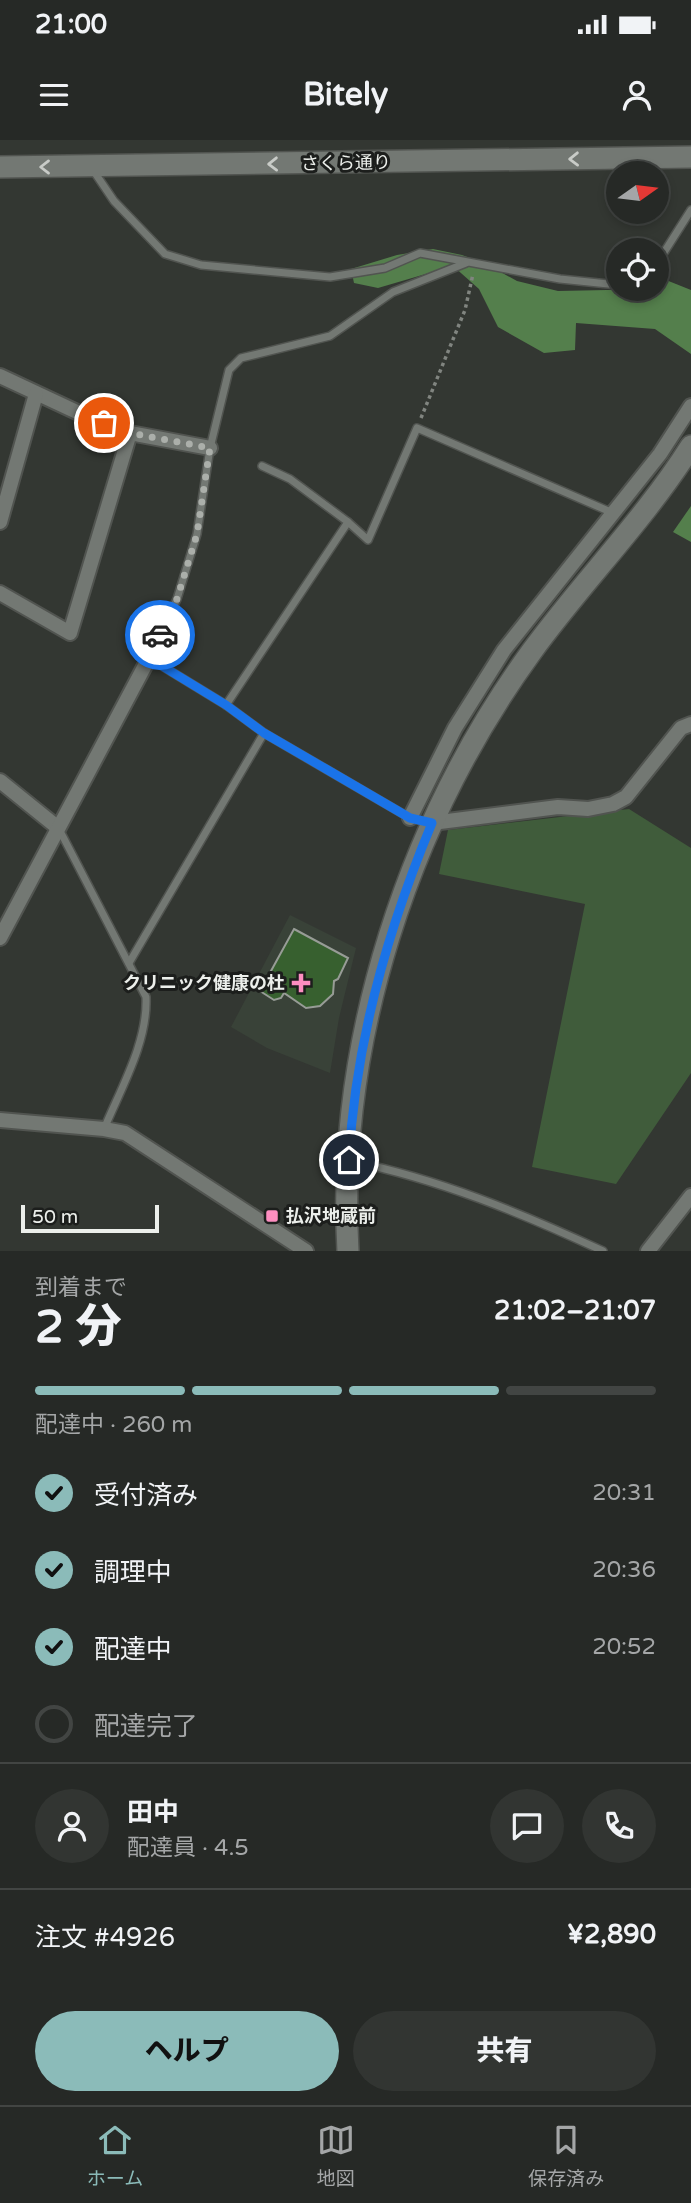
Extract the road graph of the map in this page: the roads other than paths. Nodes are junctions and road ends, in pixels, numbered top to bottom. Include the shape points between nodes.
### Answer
1 (691, 157) edge
2 (90, 166) junction
3 (0, 167) edge
4 (691, 210) edge
5 (669, 245) edge
6 (466, 263) junction
7 (606, 284) edge
8 (0, 376) edge
9 (36, 394) junction
10 (691, 406) edge
11 (130, 433) junction
12 (691, 446) edge
13 (210, 448) junction
14 (262, 466) dead end
15 (614, 513) junction
16 (0, 522) edge
17 (348, 522) junction
18 (0, 593) edge
19 (149, 658) junction
20 (226, 705) junction
21 (691, 724) edge
22 (264, 733) junction
23 (0, 781) edge
24 (410, 818) junction
25 (432, 823) junction
26 (57, 827) junction
27 (0, 937) edge
28 (130, 963) junction
29 (0, 1120) edge
30 (104, 1129) junction
31 (349, 1160) junction
32 (691, 1196) edge
33 (306, 1251) edge
34 (348, 1251) edge
35 (603, 1251) edge
36 (648, 1251) edge

1 -> 2 street, さくら通り
2 -> 3 street, さくら通り
2 - 6 lane via 114,201 165,254 201,265 330,277 384,268 420,253
4 - 5 lane
6 - 7 lane
6 - 13 lane via 393,292 330,336 241,358 229,370
8 - 9 street
9 - 11 street
9 - 16 street
10 - 15 street
11 - 13 street
11 - 18 street via 70,633
12 - 25 street via 505,689
13 - 19 lane via 197,534 177,599
14 - 17 lane via 290,479
15 - 17 lane via 417,428 368,540
15 - 24 street via 504,650 455,728
17 - 20 lane
19 - 20 lane
19 - 26 street
20 - 22 lane
21 - 25 street via 681,728 626,797 613,804
22 - 24 lane
22 - 28 lane
23 - 26 street
24 - 25 lane
25 - 31 street via 383,957 366,1025
26 - 27 street
26 - 28 lane
28 - 30 lane via 146,997 146,1013 133,1062
29 - 30 street
30 - 33 street via 125,1133
31 - 34 street
31 - 35 lane via 514,1210
32 - 36 street

